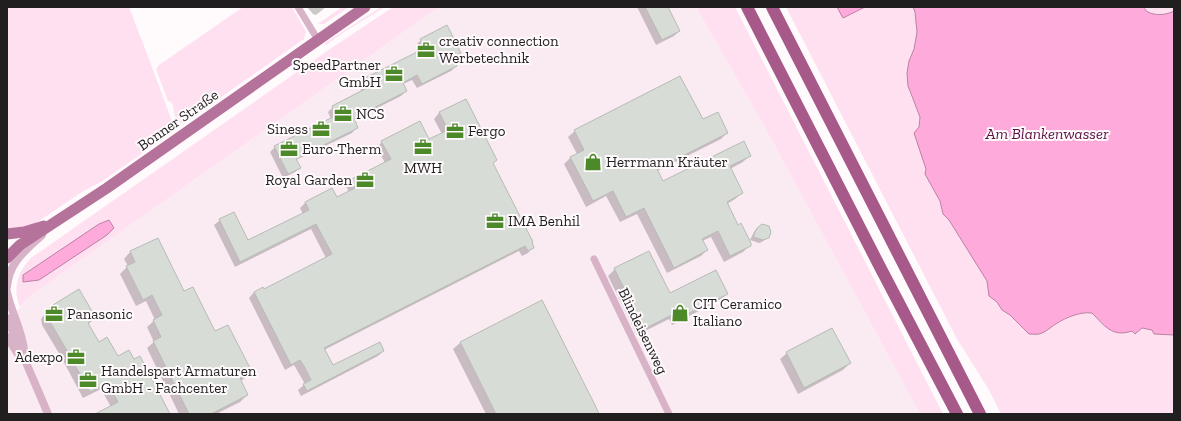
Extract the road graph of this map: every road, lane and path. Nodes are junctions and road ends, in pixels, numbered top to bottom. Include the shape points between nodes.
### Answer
1 (298, 7) edge
2 (365, 7) edge
3 (747, 7) edge
4 (772, 7) edge
5 (318, 40) junction
6 (54, 223) junction
7 (7, 234) edge
8 (20, 245) junction
9 (7, 246) edge
10 (7, 258) edge
11 (594, 259) dead end
12 (7, 287) edge
13 (7, 292) edge
14 (7, 318) edge
15 (7, 337) edge
16 (24, 360) junction
17 (48, 414) edge
18 (669, 414) edge
19 (957, 414) edge
20 (980, 414) edge

1 - 5 street
2 - 5 main road, Bonner Straße
3 - 19 highway
4 - 20 highway
5 - 6 main road, Bonner Straße
6 - 7 main road, Bonner Straße
6 - 8 main road, Bonner Straße
6 - 12 street via 18,258 11,268
8 - 9 main road, Bonner Straße
8 - 10 main road, Bonner Straße
11 - 18 street, Blindeisenweg
13 - 16 street via 21,333
14 - 16 street
15 - 16 street
16 - 17 street

